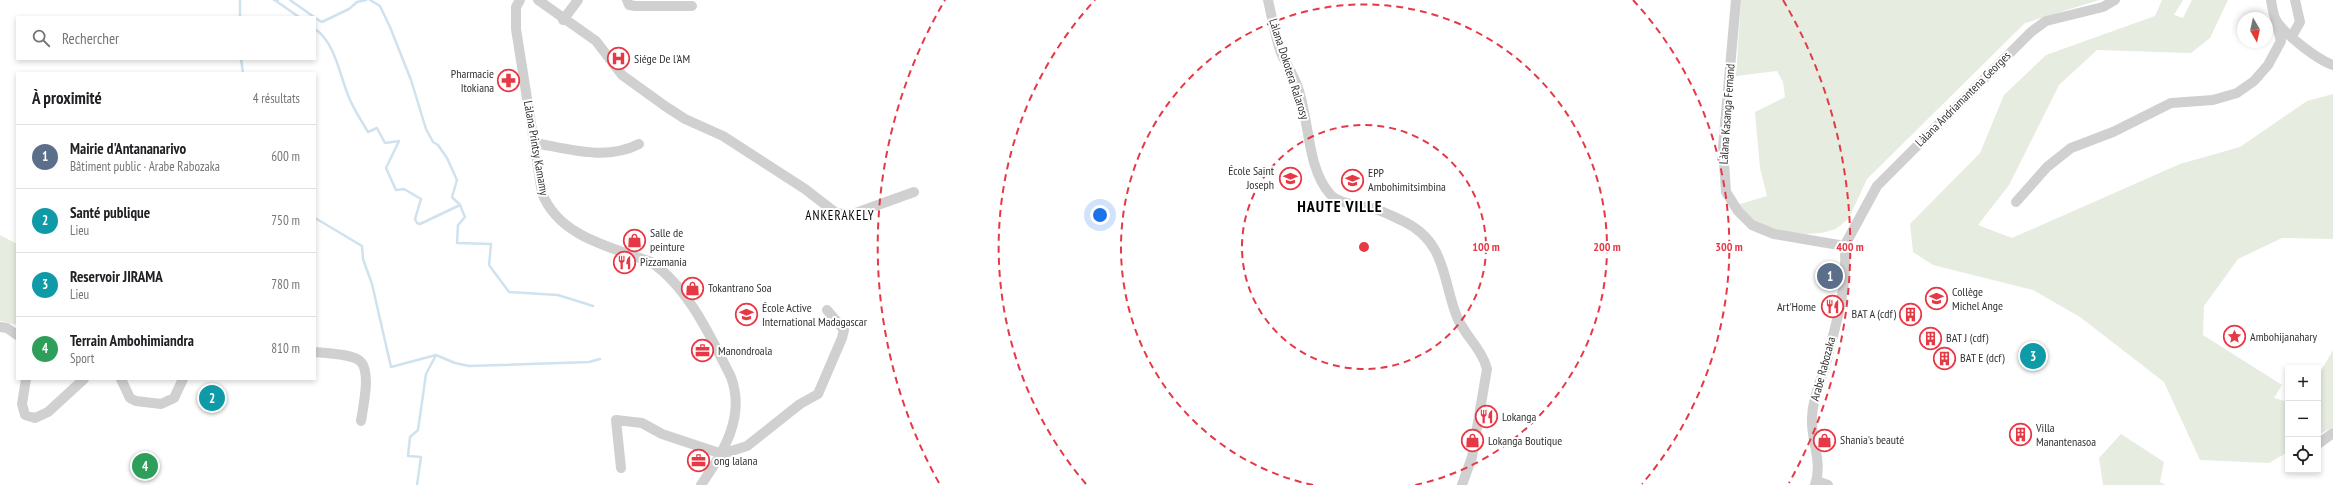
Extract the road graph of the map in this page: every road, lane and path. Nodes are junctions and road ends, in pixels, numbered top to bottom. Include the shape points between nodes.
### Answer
1 (520, 0) edge
2 (538, 0) edge
3 (578, 0) edge
4 (627, 0) edge
5 (1268, 0) edge
6 (1736, 0) edge
7 (2115, 0) edge
8 (2271, 0) edge
9 (2295, 0) edge
10 (692, 6) dead end
11 (2275, 19) junction
12 (563, 20) junction
13 (2292, 36) junction
14 (2333, 66) edge
15 (535, 143) junction
16 (639, 144) dead end
17 (914, 192) dead end
18 (2016, 202) dead end
19 (1844, 247) junction
20 (828, 310) dead end
21 (0, 327) edge
22 (16, 334) edge
23 (316, 352) edge
24 (26, 380) edge
25 (83, 380) edge
26 (121, 380) edge
27 (183, 380) edge
28 (361, 420) dead end
29 (2333, 433) edge
30 (2321, 442) edge
31 (722, 454) junction
32 (620, 468) dead end
33 (1816, 483) edge
34 (701, 485) edge
35 (1462, 485) edge
36 (1828, 485) edge

1 - 15 street, Làlana Printsy Kamamy via 516,7 516,29
2 - 12 street
3 - 12 street
4 - 10 street via 629,5 635,6
5 - 35 street, Làlana Dokotera Ralarosy via 1281,53 1297,85 1307,118 1319,179 1331,195 1343,201 1376,209 1405,222 1421,233 1436,251 1446,272 1458,318 1484,357 1487,369 1472,457
6 - 19 street, Làlana Kasanga Fernand via 1722,147 1726,192 1738,211 1752,225 1774,234
7 - 19 street, Làlana Andriamantena Georges via 2104,7 2046,21 2030,32 1877,186
8 - 11 street
9 - 13 street via 2300,22
11 - 13 street
11 - 18 street via 2281,41 2268,65 2254,81 2226,97 2171,103 2112,132 2071,148 2047,167
12 - 17 street via 596,41 622,75 665,106 685,119 729,140 805,189 836,213 850,215
13 - 14 street via 2324,62
15 - 16 street via 596,154
15 - 31 street, Làlana Printsy Kamamy via 542,193 553,214 581,236 651,262 687,300 701,323 735,387 734,424
19 - 33 street, Arabe Rabozaka via 1845,289 1826,364 1816,390 1812,416 1818,456
20 - 31 street via 844,330 818,394 800,404 747,446
21 - 22 street
23 - 28 street via 360,361 365,369 366,390
24 - 25 street via 22,408 26,415 35,418 48,412
26 - 27 street via 130,398 161,404 174,398
29 - 30 street
31 - 32 street via 662,434 642,423 616,420
31 - 34 street, Làlana Printsy Kamamy
33 - 36 street

